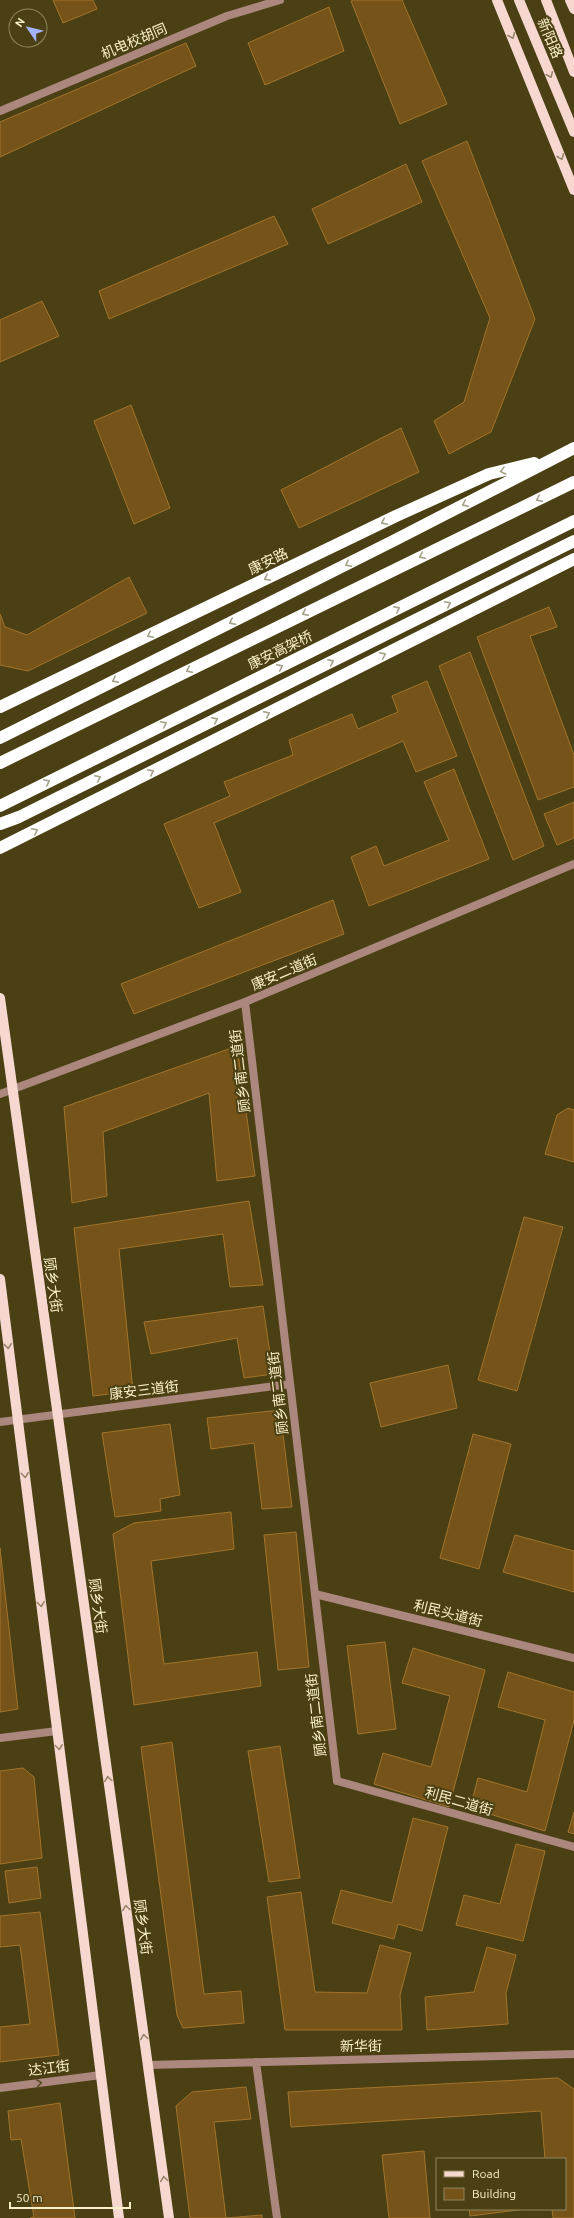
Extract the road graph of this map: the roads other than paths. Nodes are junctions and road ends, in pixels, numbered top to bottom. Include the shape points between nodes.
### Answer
1 (280, 0) edge
2 (497, 0) edge
3 (519, 0) edge
4 (546, 0) edge
5 (570, 0) edge
6 (574, 9) edge
7 (574, 72) edge
8 (0, 111) edge
9 (574, 132) edge
10 (574, 190) edge
11 (574, 438) edge
12 (565, 453) edge
13 (574, 482) edge
14 (574, 521) edge
15 (574, 541) edge
16 (574, 559) edge
17 (0, 707) edge
18 (0, 738) edge
19 (0, 763) edge
20 (0, 806) edge
21 (0, 824) edge
22 (0, 848) edge
23 (574, 864) edge
24 (0, 998) edge
25 (245, 1002) junction
26 (13, 1089) junction
27 (0, 1094) edge
28 (0, 1279) edge
29 (290, 1384) junction
30 (57, 1414) junction
31 (18, 1419) junction
32 (0, 1422) edge
33 (315, 1594) junction
34 (574, 1658) edge
35 (57, 1731) junction
36 (0, 1738) edge
37 (337, 1781) joint
38 (574, 1847) edge
39 (574, 2054) edge
40 (256, 2062) junction
41 (148, 2064) junction
42 (101, 2075) junction
43 (0, 2088) edge
44 (119, 2218) edge
45 (169, 2218) edge
46 (277, 2218) edge

1 - 8 street, 机电校胡同 via 227,16
2 -> 10 main road
3 -> 9 main road, 新阳路
4 - 7 main road, 新阳路
5 - 6 main road
11 - 12 highway
12 -> 17 highway, 康安路 via 489,474
12 -> 18 highway
13 -> 19 highway, 康安高架桥
20 -> 14 highway, 康安高架桥
21 -> 15 highway via 19,817
22 -> 16 highway
23 - 25 street, 康安二道街
24 - 26 main road, 顾乡大街
25 - 26 street, 康安二道街
25 - 29 street, 顾乡南二道街
26 - 27 street, 康安二道街
26 - 30 main road, 顾乡大街
28 -> 31 main road
29 - 30 street, 康安三道街
29 - 33 street, 顾乡南二道街
30 - 31 street, 康安三道街
41 -> 30 main road, 顾乡大街
31 - 32 street, 康安三道街
31 -> 35 main road
33 - 34 street, 利民头道街
33 - 37 street, 顾乡南二道街
35 - 36 street
35 -> 42 main road
37 - 38 street, 利民二道街
39 - 40 street, 新华街
40 - 41 street, 新华街
40 - 46 street
45 -> 41 main road, 顾乡大街
43 -> 42 street, 达江街
42 - 44 main road

